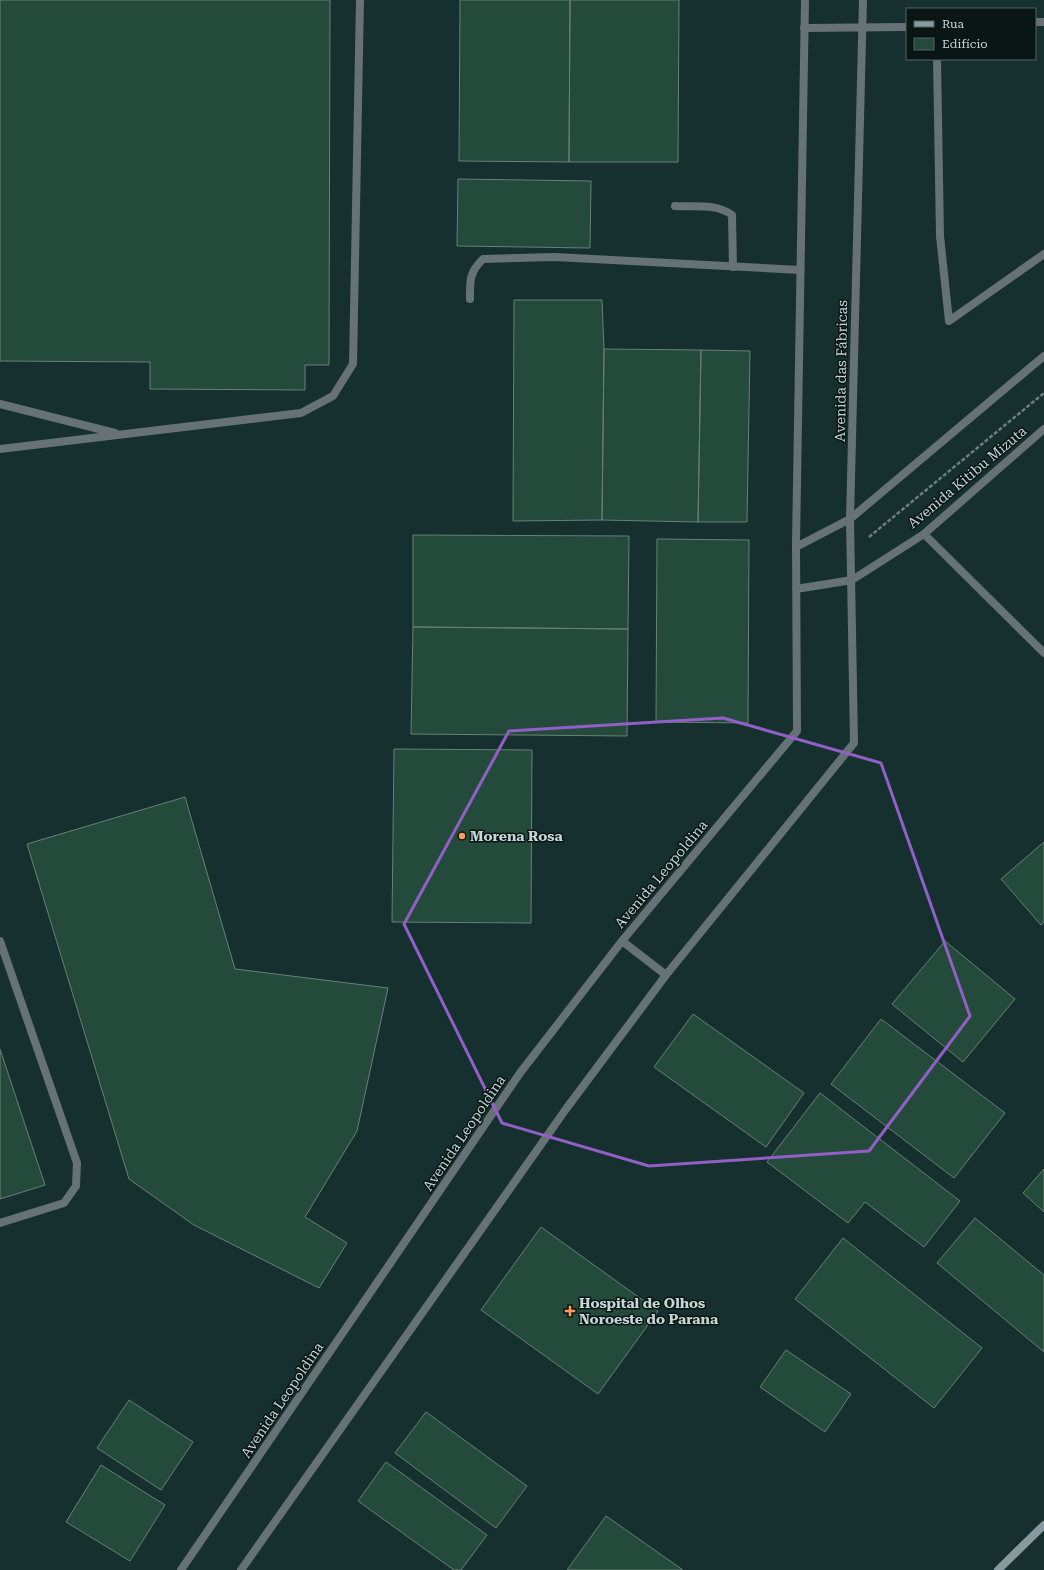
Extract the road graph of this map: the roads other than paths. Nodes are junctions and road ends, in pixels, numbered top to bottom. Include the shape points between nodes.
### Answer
1 (360, 0) edge
2 (804, 0) edge
3 (863, 0) edge
4 (906, 27) edge
5 (804, 28) junction
6 (862, 28) junction
7 (937, 60) edge
8 (675, 206) dead end
9 (1044, 254) edge
10 (733, 267) junction
11 (800, 270) junction
12 (470, 299) dead end
13 (1044, 356) edge
14 (0, 404) edge
15 (1044, 429) edge
16 (120, 435) junction
17 (0, 449) edge
18 (850, 519) junction
19 (924, 534) junction
20 (796, 547) junction
21 (852, 580) junction
22 (796, 589) junction
23 (1044, 653) edge
24 (0, 941) edge
25 (622, 941) junction
26 (666, 975) junction
27 (0, 1223) edge
28 (1044, 1525) edge
29 (181, 1570) edge
30 (241, 1570) edge
31 (998, 1570) edge

1 - 16 street via 353,364 333,396 301,413
2 - 5 street
3 - 6 street, Avenida das Fábricas
4 - 6 street
5 - 6 street
5 - 11 street
6 - 18 street, Avenida das Fábricas
7 - 9 street via 940,236 949,321
8 - 10 street via 714,207 724,209 732,216
10 - 11 street
10 - 12 street via 555,257 483,259 474,268
11 - 20 street
13 - 18 street
14 - 16 street
15 - 19 street, Avenida Kitibu Mizuta
16 - 17 street
18 - 20 street
18 - 21 street, Avenida das Fábricas
19 - 21 street, Avenida Kitibu Mizuta
19 - 23 street
20 - 22 street
21 - 22 street, Avenida Kitibu Mizuta
21 - 26 street, Avenida das Fábricas via 854,743
22 - 25 street, Avenida Leopoldina via 797,731
24 - 27 street via 77,1163 76,1186 64,1203
25 - 26 street
25 - 29 street, Avenida Leopoldina via 520,1073
26 - 30 street via 562,1116
28 - 31 main road

